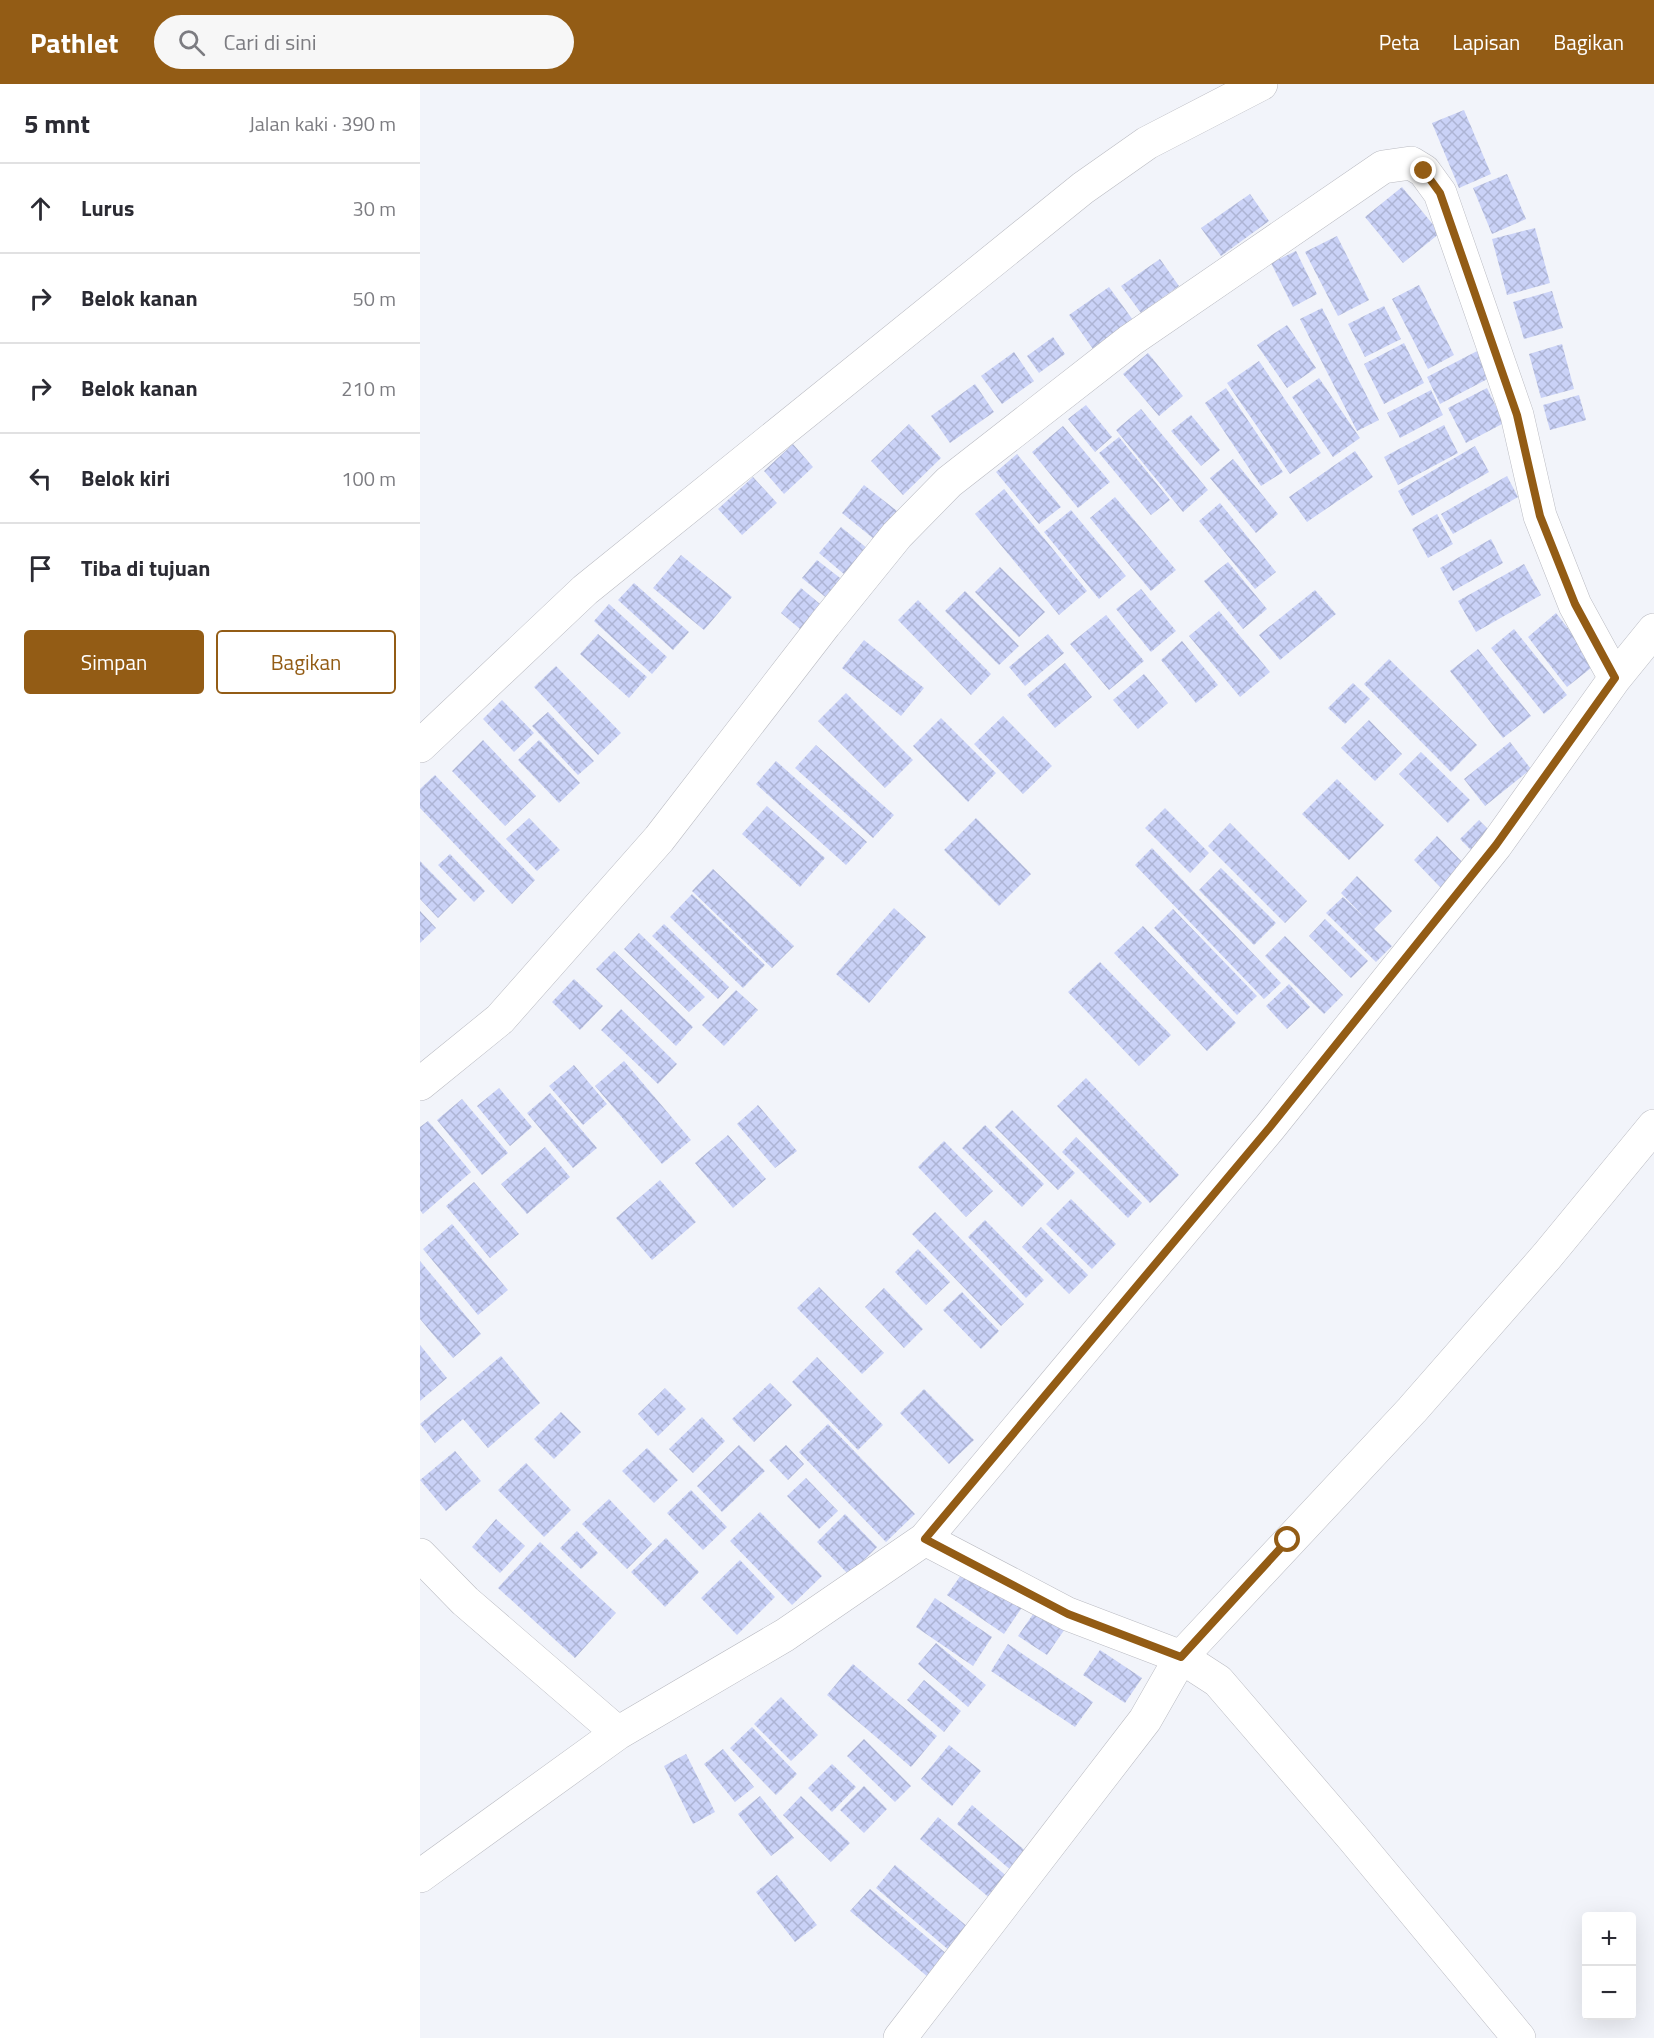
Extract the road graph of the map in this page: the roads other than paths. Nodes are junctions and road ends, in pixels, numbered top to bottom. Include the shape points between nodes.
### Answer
1 (1261, 84) edge
2 (1654, 630) edge
3 (1615, 678) junction
4 (420, 746) edge
5 (420, 1084) edge
6 (1654, 1126) edge
7 (925, 1539) junction
8 (420, 1555) edge
9 (1181, 1657) junction
10 (618, 1733) junction
11 (420, 1876) edge
12 (900, 2038) edge
13 (1519, 2038) edge

1 - 4 street via 1147,143 1083,188 585,590
2 - 3 street
3 - 5 street via 1575,604 1540,516 1517,415 1440,193 1424,171 1411,163 1383,167 1131,340 949,482 897,535 832,615 659,839 500,1018
3 - 7 street via 1496,845 1270,1127
6 - 9 street via 1412,1410
7 - 9 street via 1068,1614
7 - 10 street via 785,1635
8 - 10 street via 465,1601
9 - 12 street via 1145,1720
9 - 13 street via 1218,1681 1245,1711
10 - 11 street

